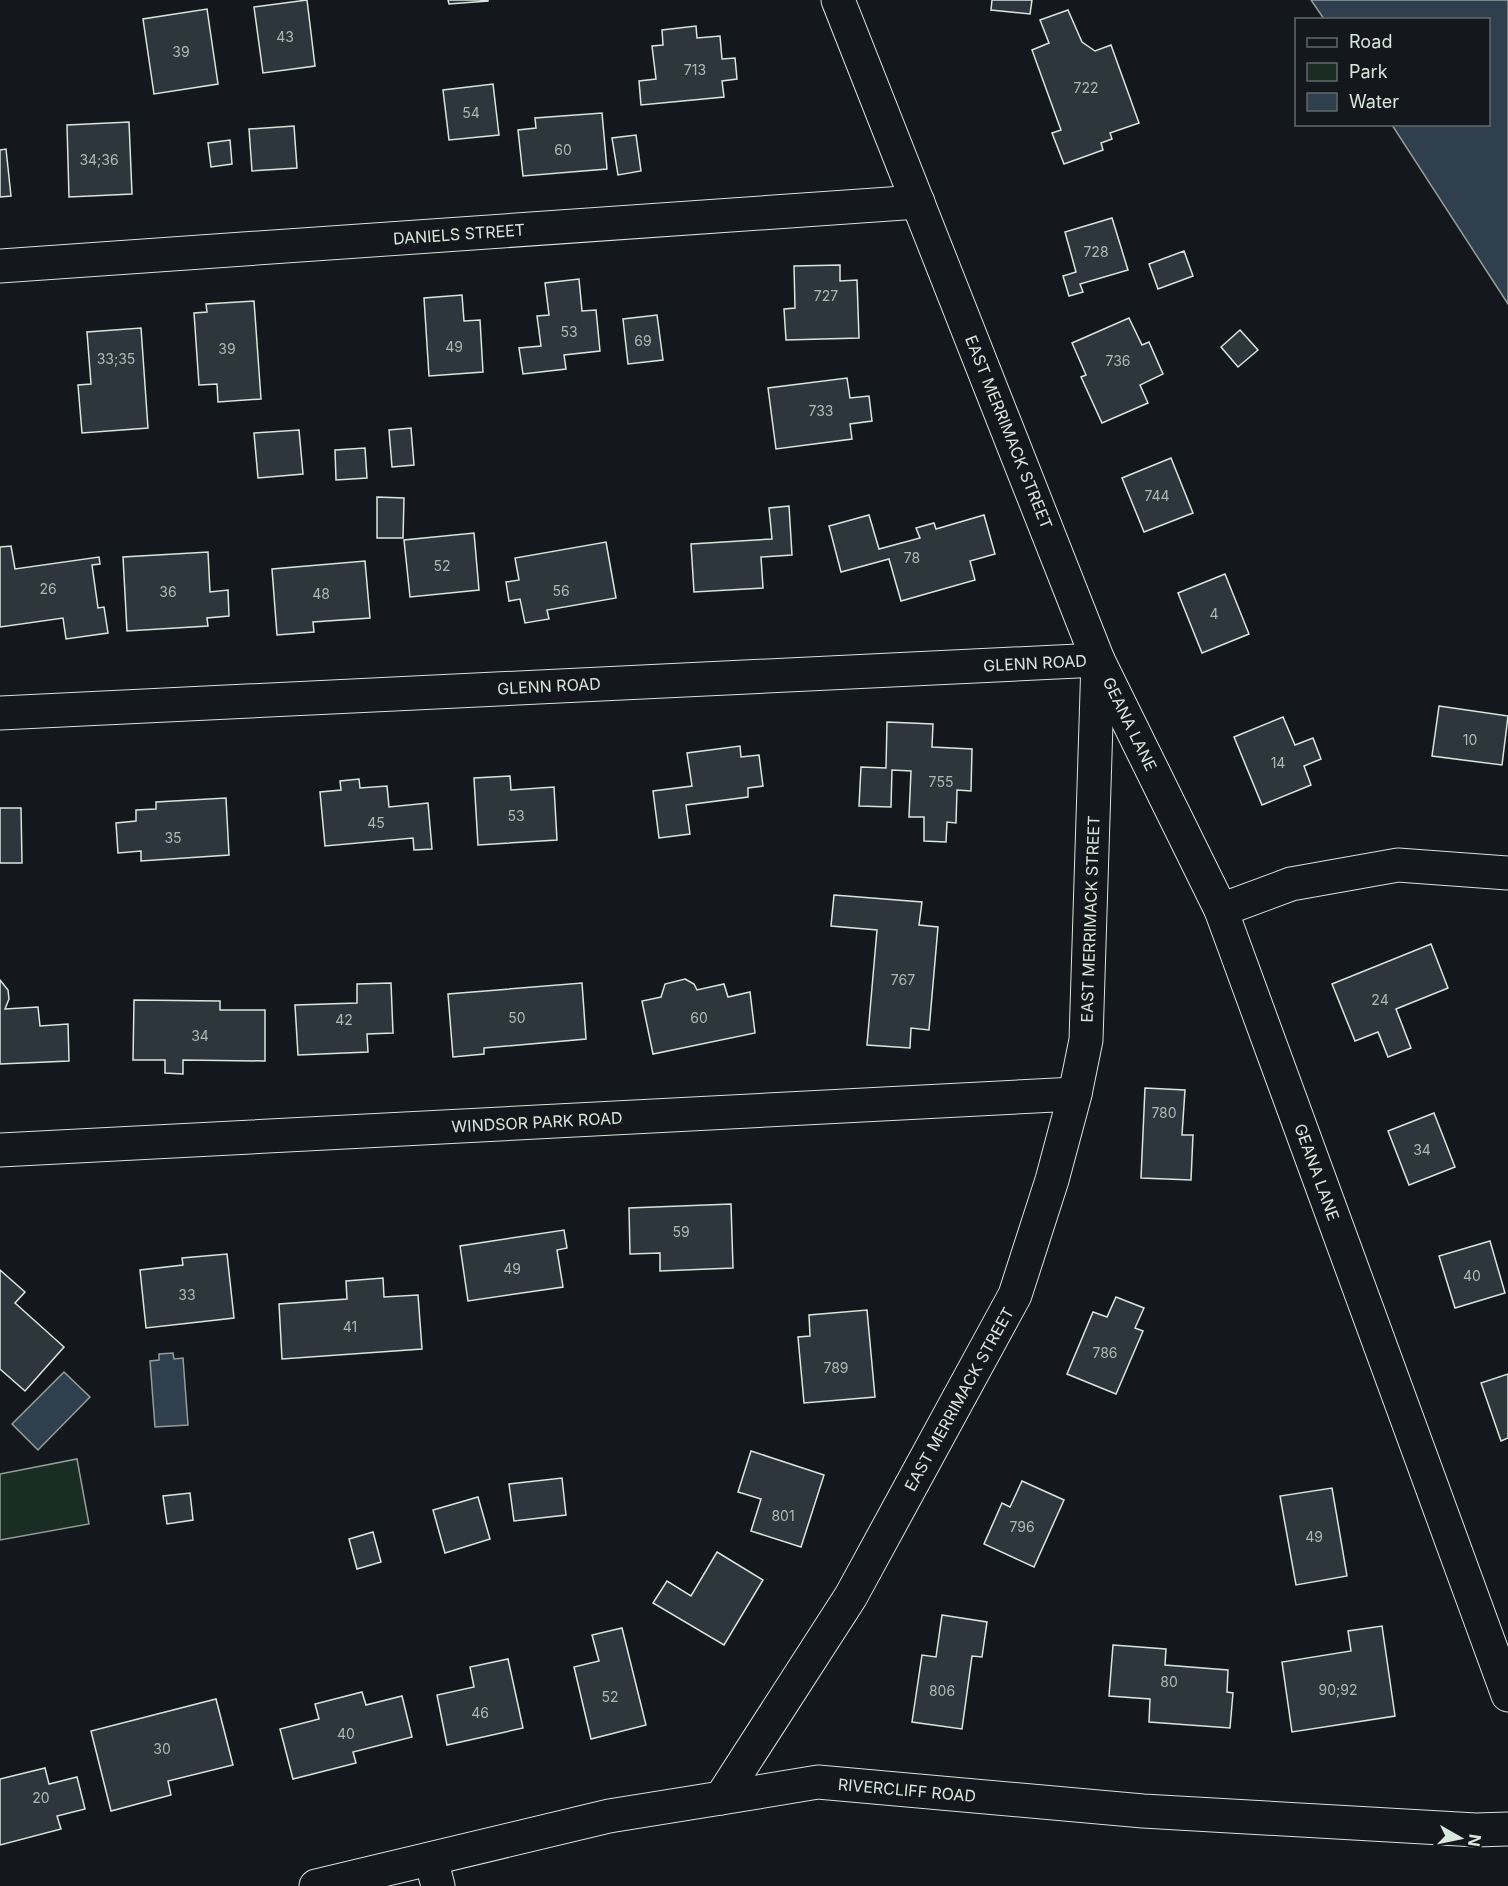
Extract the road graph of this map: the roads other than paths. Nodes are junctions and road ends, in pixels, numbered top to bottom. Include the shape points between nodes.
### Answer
1 (838, 0) edge
2 (918, 202) junction
3 (0, 266) edge
4 (1098, 660) junction
5 (0, 713) edge
6 (1508, 873) edge
7 (1221, 910) junction
8 (1075, 1094) junction
9 (0, 1150) edge
10 (1508, 1695) edge
11 (721, 1798) junction
12 (1508, 1829) edge
13 (434, 1872) edge
14 (316, 1886) edge

1 - 2 street, EAST MERRIMACK STREET
2 - 3 street, DANIELS STREET
2 - 4 street, EAST MERRIMACK STREET
4 - 5 street, GLENN ROAD
4 - 7 street, GEANA LANE
4 - 8 street, EAST MERRIMACK STREET via 1086,1040
6 - 7 street via 1398,865 1291,884
7 - 10 street, GEANA LANE
8 - 9 street, WINDSOR PARK ROAD
8 - 11 street, EAST MERRIMACK STREET via 1016,1295 851,1596
11 - 12 street, RIVERCLIFF ROAD via 818,1782 1143,1811
11 - 13 street, RIVERCLIFF ROAD via 609,1815
13 - 14 street, RIVERCLIFF ROAD

